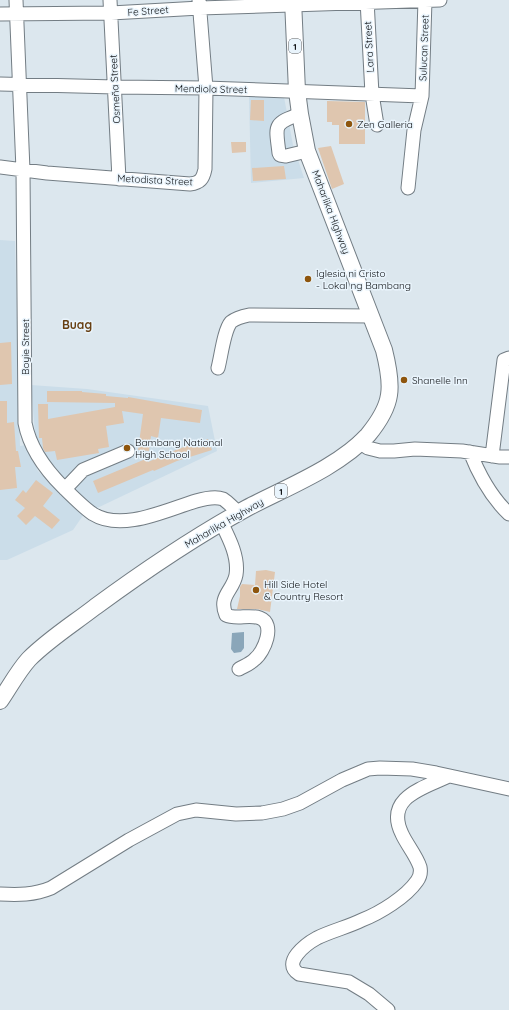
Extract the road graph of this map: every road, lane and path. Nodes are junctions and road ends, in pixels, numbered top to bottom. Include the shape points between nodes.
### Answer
1 (16, 0) edge
2 (110, 0) edge
3 (425, 0) edge
4 (440, 0) edge
5 (367, 1) edge
6 (293, 2) edge
7 (200, 4) edge
8 (16, 13) junction
9 (111, 13) junction
10 (0, 14) edge
11 (0, 84) edge
12 (20, 84) junction
13 (115, 87) junction
14 (206, 88) junction
15 (297, 91) junction
16 (372, 94) junction
17 (422, 96) junction
18 (300, 114) junction
19 (377, 125) dead end
20 (307, 151) junction
21 (0, 167) edge
22 (23, 170) junction
23 (119, 179) junction
24 (408, 188) dead end
25 (371, 316) junction
26 (509, 358) edge
27 (218, 368) dead end
28 (359, 442) junction
29 (128, 451) dead end
30 (470, 452) junction
31 (492, 456) junction
32 (509, 457) edge
33 (65, 489) junction
34 (239, 513) junction
35 (509, 514) edge
36 (222, 522) junction
37 (239, 669) dead end
38 (0, 701) edge
39 (449, 776) junction
40 (509, 789) edge
41 (0, 894) edge
42 (388, 1010) edge

1 - 8 street, Boyie Street
2 - 9 street, Osmeña Street
3 - 4 street, Fe Street
3 - 5 street, Fe Street
3 - 17 street, Sulucan Street
5 - 6 street, Fe Street
5 - 16 street, Lara Street
6 - 7 street, Fe Street
6 - 15 main road, Maharlika Highway / 1
7 - 9 street, Fe Street
7 - 14 street, Metodista Street
8 - 9 street, Fe Street
8 - 10 street, Fe Street
8 - 12 street, Boyie Street
9 - 13 street, Osmeña Street
11 - 12 street, Mendiola Street
12 - 13 street, Mendiola Street
12 - 22 street, Boyie Street
13 - 14 street, Mendiola Street
13 - 23 street, Osmeña Street
14 - 15 street, Mendiola Street
14 - 23 street, Metodista Street via 205,169 200,181 190,184
15 - 16 street, Mendiola Street
15 - 18 main road, Maharlika Highway / 1
16 - 17 street, Mendiola Street
16 - 19 street, Lara Street
17 - 24 street, Sulucan Street via 414,130
18 - 20 main road, Maharlika Highway / 1
18 - 20 street via 278,124 279,153 286,156
20 - 25 main road, Maharlika Highway / 1
21 - 22 street, Metodista Street
22 - 23 street, Metodista Street
22 - 33 street, Boyie Street via 25,423 38,457 48,472
25 - 27 street via 240,317 232,322 227,330
25 - 28 main road, Maharlika Highway / 1 via 387,364 389,395 380,418
26 - 31 street via 504,360
28 - 30 street via 380,451 415,449
28 - 34 main road, Maharlika Highway / 1 via 324,468
29 - 33 street via 83,470
30 - 31 street
30 - 35 street via 484,483
31 - 32 street
33 - 34 street, Boyie Street via 93,514 112,521 155,515 205,498 222,499
34 - 36 main road, Maharlika Highway / 1
36 - 37 street via 235,556 236,574 231,588 224,597 226,615 259,618 264,620 267,628 266,643 262,651 256,659
36 - 38 main road, Maharlika Highway / 1 via 131,580 52,638 28,661
39 - 40 street
39 - 41 street via 412,769 368,769 283,809 236,814 196,810 177,814 51,888 33,894
39 - 42 street via 410,794 401,803 398,811 401,832 420,867 418,880 401,897 378,912 316,938 299,950 294,958 294,968 299,974 349,982

